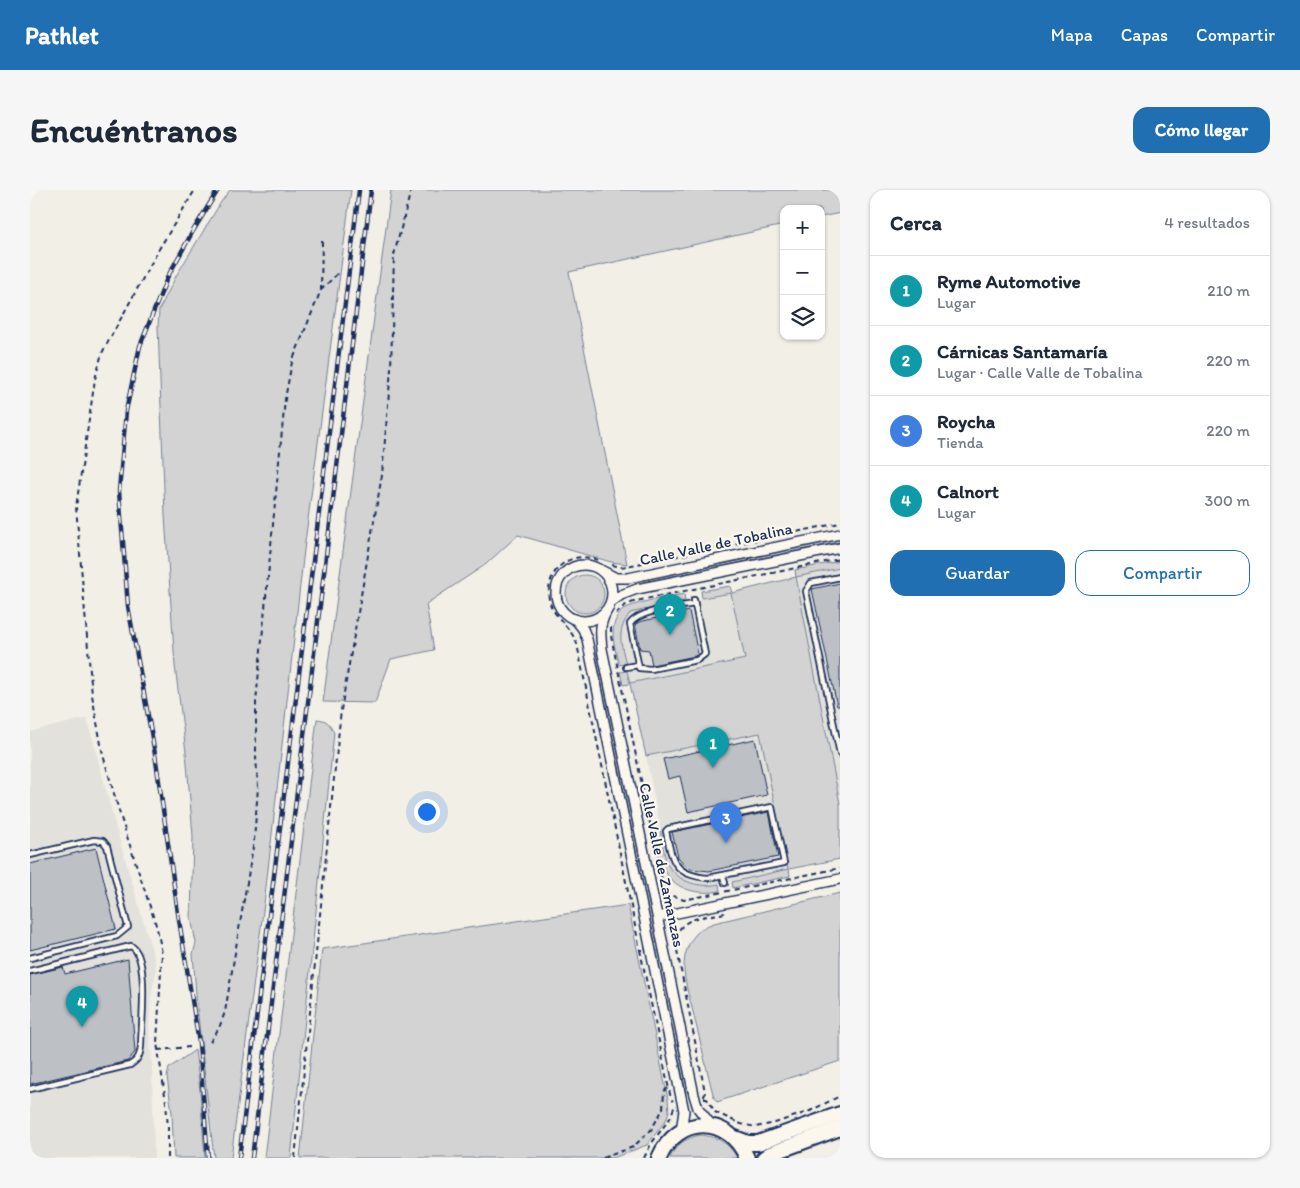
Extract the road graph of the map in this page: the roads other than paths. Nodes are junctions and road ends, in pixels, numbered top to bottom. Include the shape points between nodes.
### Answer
1 (840, 534) edge
2 (840, 548) edge
3 (599, 569) junction
4 (840, 577) edge
5 (610, 604) junction
6 (575, 619) junction
7 (638, 665) junction
8 (626, 667) dead end
9 (840, 754) edge
10 (30, 856) edge
11 (723, 876) junction
12 (840, 879) edge
13 (725, 883) dead end
14 (658, 917) junction
15 (30, 958) edge
16 (30, 970) edge
17 (30, 1090) edge
18 (840, 1107) edge
19 (840, 1114) edge
20 (716, 1122) junction
21 (812, 1124) junction
22 (840, 1128) edge
23 (681, 1131) junction
24 (734, 1131) junction
25 (659, 1158) edge
26 (748, 1158) edge
27 (764, 1158) edge

1 - 3 street, Calle Valle de Tobalina via 628,578 616,578
2 - 5 street, Calle Valle de Tobalina via 637,589 621,595
3 - 5 street via 610,581
3 - 6 street via 579,565 566,571 558,582 559,606
4 - 9 lane via 811,583 806,591
5 - 6 street via 595,619
5 - 14 street, Calle Valle de Zamanzas via 602,620 600,637
6 - 23 street, Calle Valle de Zamanzas via 587,639 683,1104
7 - 7 lane via 632,621 640,615 694,602 705,654 697,660 650,669 642,669
7 - 8 lane
10 - 15 lane via 94,840 103,841 108,846 128,927 117,936
11 - 11 lane via 784,863 772,807 666,831 672,859 677,866 696,877
11 - 13 lane
12 - 14 street
14 - 20 street, Calle Valle de Zamanzas via 696,1101 703,1116
16 - 17 lane via 131,946 140,958 143,981 141,1046 137,1061
18 - 21 lane
19 - 21 main road
20 - 23 main road
20 - 24 main road via 724,1130
21 - 24 main road via 758,1143 748,1143
22 - 27 main road
23 - 25 main road via 671,1138
24 - 26 main road

